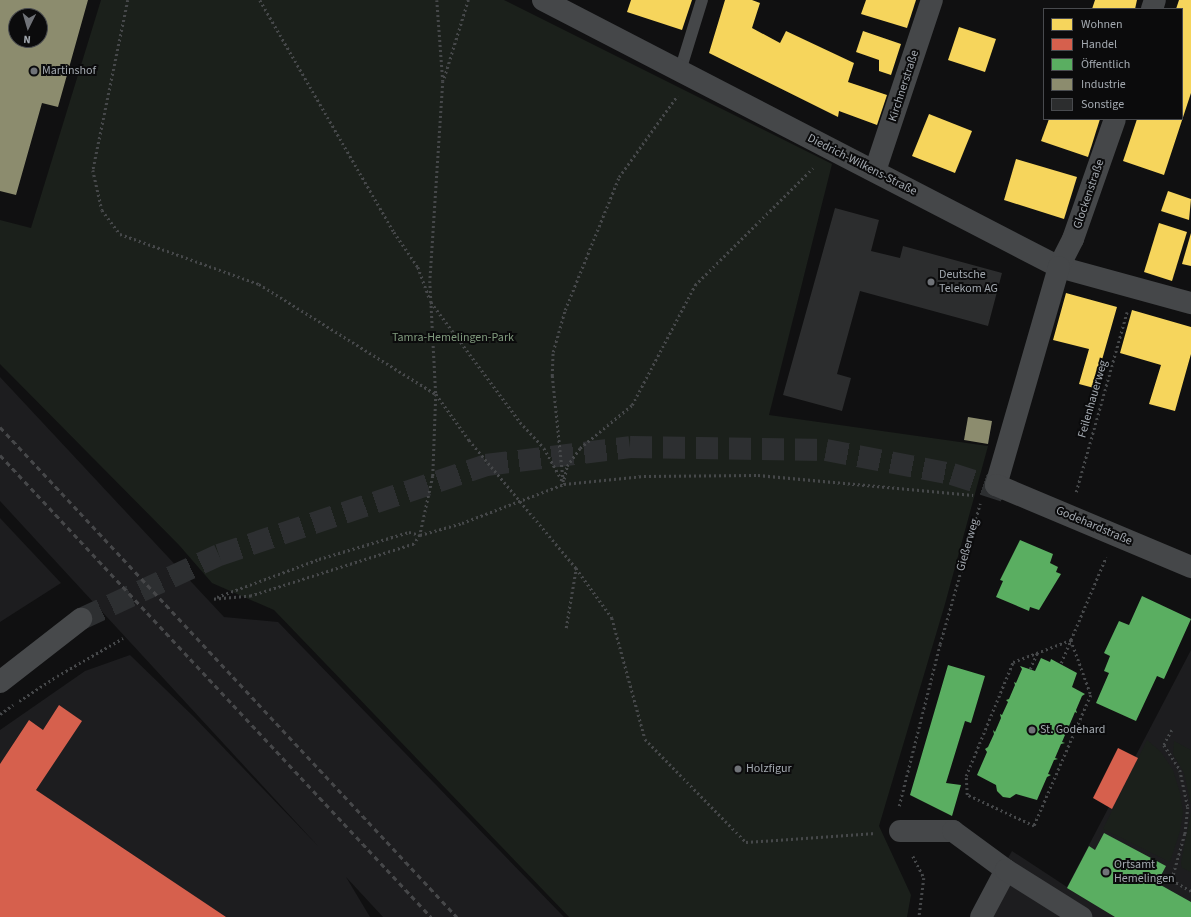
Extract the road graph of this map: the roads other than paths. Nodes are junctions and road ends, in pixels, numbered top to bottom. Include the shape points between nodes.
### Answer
1 (543, 0) edge
2 (702, 0) edge
3 (932, 0) edge
4 (685, 74) junction
5 (1115, 120) edge
6 (875, 171) junction
7 (1058, 266) junction
8 (1191, 303) edge
9 (1191, 567) edge
10 (0, 663) edge
11 (0, 682) edge
12 (900, 831) road end
13 (1006, 870) junction
14 (981, 917) edge
15 (1081, 917) edge

1 - 4 street, Diedrich-Wilkens-Straße
2 - 4 lane
3 - 6 street, Kirchnerstraße
4 - 6 street, Diedrich-Wilkens-Straße
5 - 7 street, Glockenstraße via 1074,239
6 - 7 street, Diedrich-Wilkens-Straße
7 - 8 street, Diedrich-Wilkens-Straße
7 - 9 street, Godehardstraße via 996,485
10 - 11 main road via 81,619
12 - 13 street via 953,832
13 - 14 street
13 - 15 street

